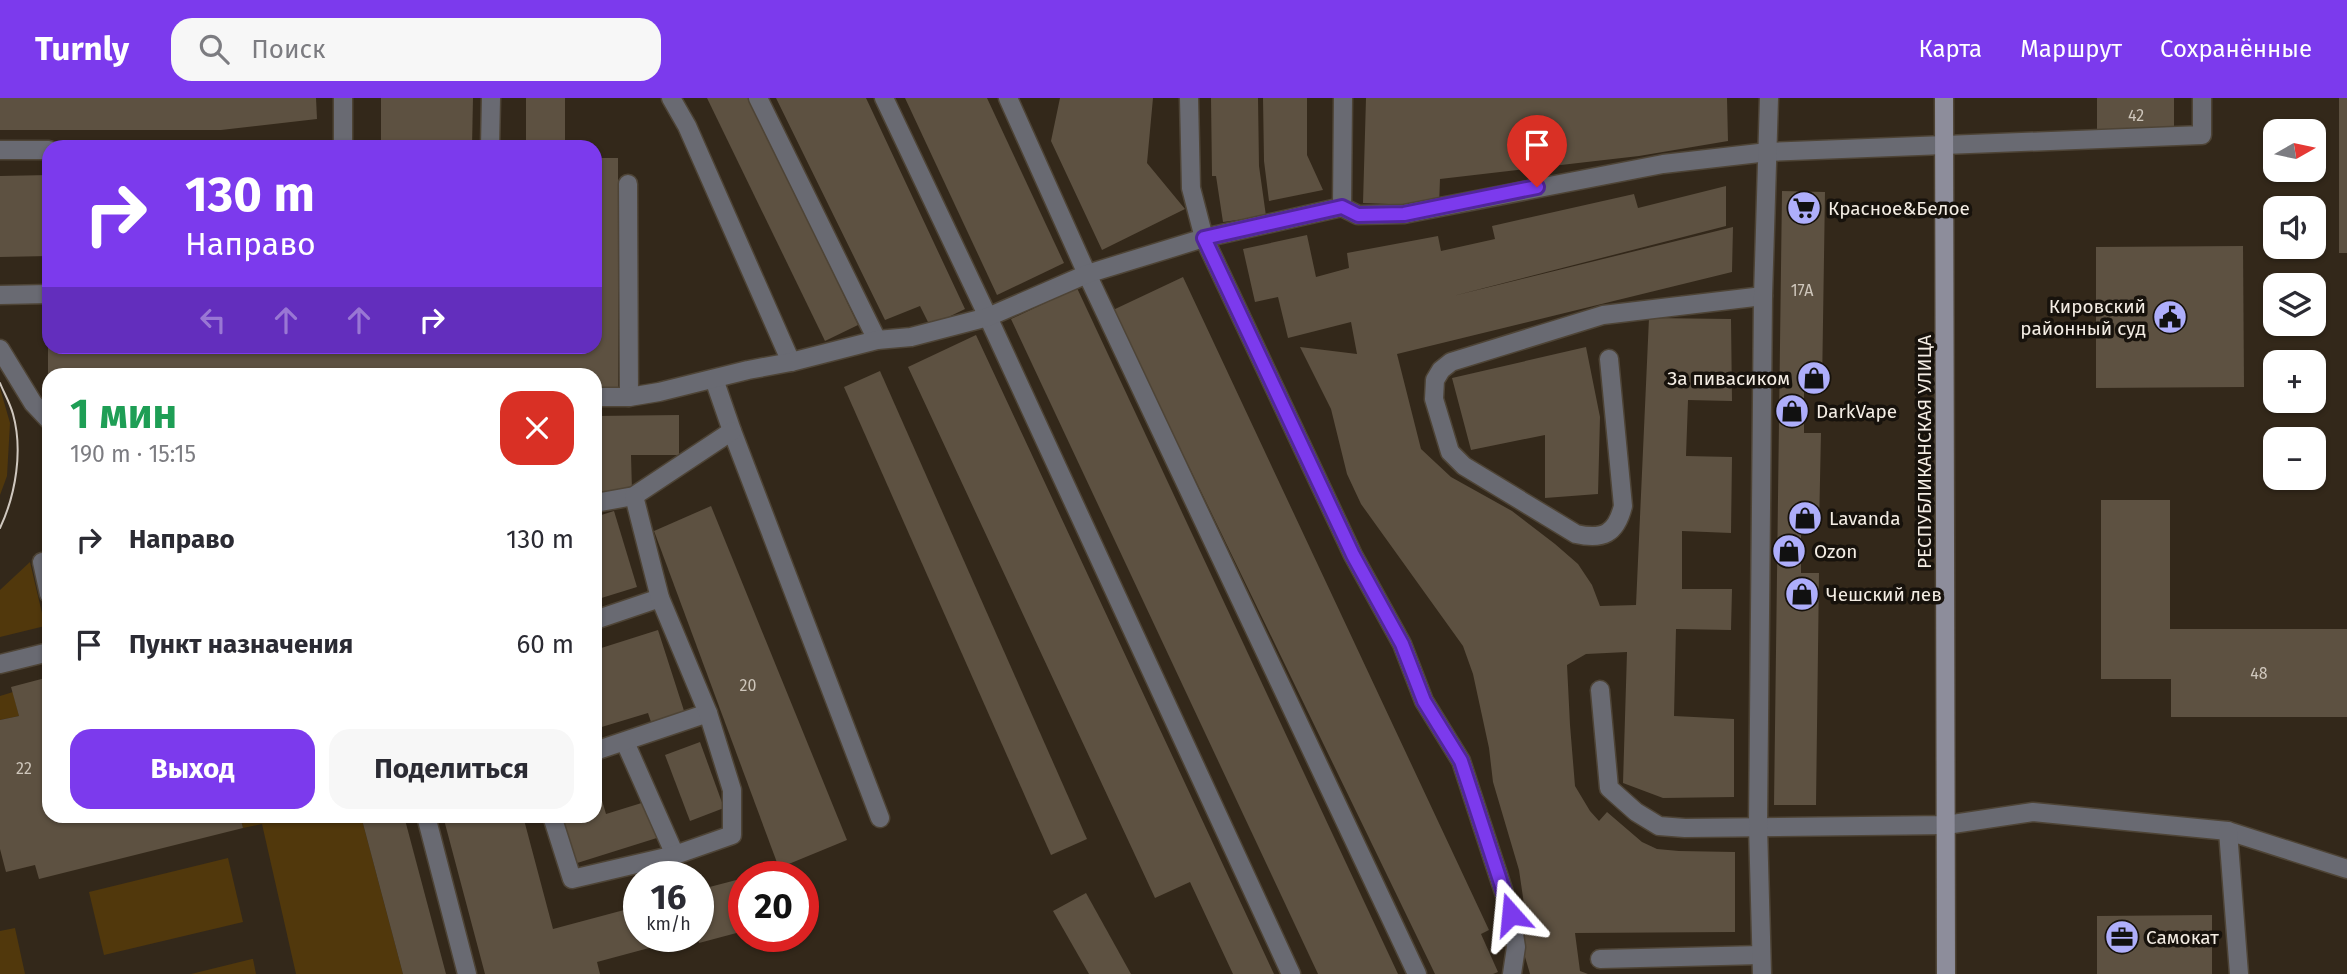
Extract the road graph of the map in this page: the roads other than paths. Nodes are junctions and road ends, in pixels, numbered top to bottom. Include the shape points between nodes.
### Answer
1 (343, 98) edge
2 (491, 98) edge
3 (671, 98) edge
4 (758, 98) edge
5 (884, 98) edge
6 (1009, 98) edge
7 (1189, 98) edge
8 (1343, 98) edge
9 (1769, 98) edge
10 (1944, 98) edge
11 (2202, 98) edge
12 (343, 140) edge
13 (490, 140) edge
14 (1944, 145) junction
15 (0, 150) edge
16 (42, 150) edge
17 (1768, 152) junction
18 (628, 184) dead end
19 (1342, 207) junction
20 (1204, 238) junction
21 (1087, 274) junction
22 (42, 293) edge
23 (0, 295) edge
24 (1763, 296) junction
25 (988, 317) junction
26 (877, 340) junction
27 (0, 349) edge
28 (1609, 359) dead end
29 (791, 362) junction
30 (714, 379) junction
31 (602, 397) edge
32 (629, 397) junction
33 (42, 413) edge
34 (732, 431) junction
35 (634, 496) junction
36 (602, 502) edge
37 (660, 598) junction
38 (602, 618) edge
39 (42, 654) edge
40 (0, 664) edge
41 (1600, 690) dead end
42 (708, 713) junction
43 (625, 743) junction
44 (602, 749) edge
45 (880, 818) dead end
46 (428, 823) edge
47 (554, 823) edge
48 (1946, 825) junction
49 (1758, 826) junction
50 (2228, 831) junction
51 (675, 855) junction
52 (2347, 869) edge
53 (1761, 955) junction
54 (1600, 959) dead end
55 (467, 974) edge
56 (1291, 974) edge
57 (1417, 974) edge
58 (1512, 974) edge
59 (1762, 974) edge
60 (1946, 974) edge
61 (2239, 974) edge

1 - 12 lane
2 - 13 lane
3 - 29 lane
4 - 26 lane
5 - 25 lane
6 - 21 lane
7 - 20 lane via 1191,188
8 - 19 lane
9 - 17 lane
10 - 14 main road, РЕСПУБЛИКАНСКАЯ УЛИЦА
11 - 14 lane via 2202,135
14 - 17 lane
14 - 48 main road, РЕСПУБЛИКАНСКАЯ УЛИЦА
15 - 16 lane
17 - 19 lane via 1663,164 1404,214 1358,215
17 - 24 lane
18 - 32 lane
19 - 20 lane
20 - 21 lane
20 - 58 lane via 1353,555 1402,644 1424,701 1461,761 1511,914 1516,947
21 - 25 lane
21 - 57 lane
22 - 23 lane
24 - 28 lane via 1603,315 1451,362 1438,375 1434,392 1450,452 1464,466 1576,534 1588,537 1611,530 1619,523 1623,498
24 - 49 lane
25 - 26 lane via 911,337
25 - 56 lane
26 - 29 lane
27 - 33 lane
29 - 30 lane
30 - 32 lane
30 - 34 lane
31 - 32 lane
34 - 35 lane
34 - 45 lane
35 - 36 lane
35 - 37 lane
37 - 38 lane
37 - 42 lane
39 - 40 lane
41 - 49 lane via 1609,788 1636,812 1659,826
42 - 43 lane
42 - 51 lane via 733,790 732,835
43 - 44 lane
43 - 51 lane
46 - 55 lane
47 - 51 lane via 572,878
48 - 49 lane
48 - 50 lane via 2033,812
48 - 60 main road, РЕСПУБЛИКАНСКАЯ УЛИЦА
49 - 53 lane
50 - 52 lane
50 - 61 lane
53 - 54 lane
53 - 59 lane

